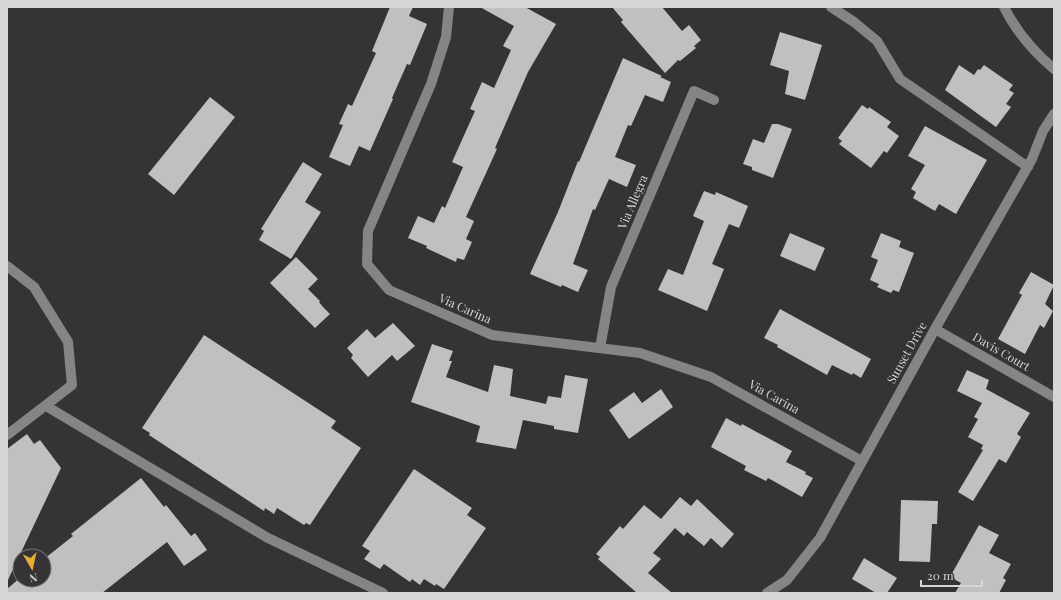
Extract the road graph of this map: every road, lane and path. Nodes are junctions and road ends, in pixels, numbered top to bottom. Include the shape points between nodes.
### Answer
1 (450, 7) edge
2 (832, 7) edge
3 (1004, 7) edge
4 (1054, 69) edge
5 (714, 100) dead end
6 (1054, 114) edge
7 (1028, 167) junction
8 (7, 266) edge
9 (935, 328) junction
10 (600, 348) junction
11 (1054, 398) edge
12 (46, 406) junction
13 (7, 435) edge
14 (862, 461) junction
15 (383, 593) edge
16 (767, 593) edge

1 - 10 street, Via Carina via 446,37 431,84 368,231 367,264 389,290 492,335
2 - 7 street via 877,41 900,79
3 - 4 street via 1013,26
5 - 10 street, Via Allegra via 694,91 611,287
6 - 7 street, Sunset Drive via 1043,131
7 - 9 street, Sunset Drive
8 - 12 street via 34,287 68,342 72,385
9 - 11 street, Davis Court
9 - 14 street, Sunset Drive
10 - 14 street, Via Carina via 640,353 711,377
12 - 13 street
12 - 15 street via 268,538
14 - 16 street, Sunset Drive via 820,538 787,580

